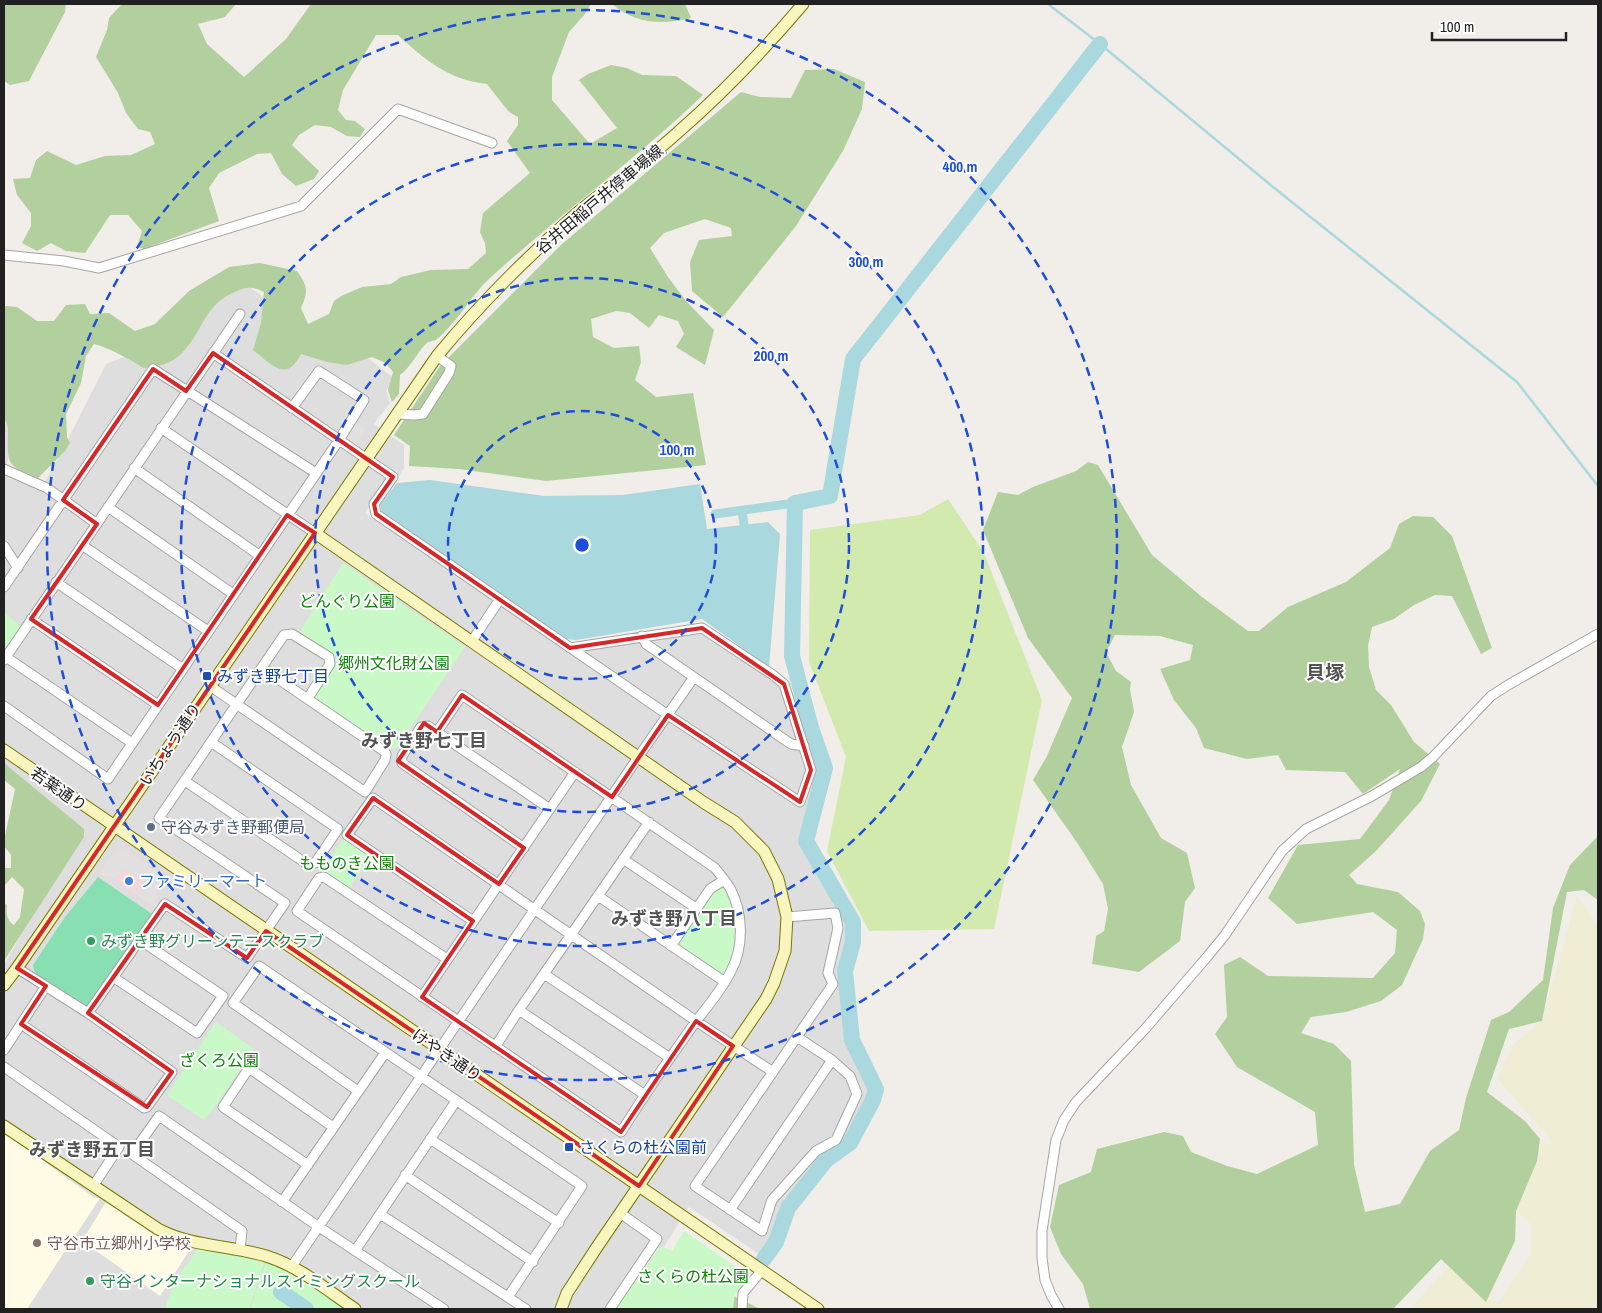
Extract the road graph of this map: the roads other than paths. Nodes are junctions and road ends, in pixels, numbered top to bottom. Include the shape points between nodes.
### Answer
1 (803, 4) edge
2 (492, 143) dead end
3 (4, 255) edge
4 (240, 314) dead end
5 (212, 353) junction
6 (437, 356) junction
7 (186, 391) junction
8 (404, 403) joint
9 (292, 408) junction
10 (396, 414) junction
11 (161, 428) junction
12 (339, 440) junction
13 (366, 458) junction
14 (134, 468) junction
15 (4, 469) edge
16 (316, 473) junction
17 (63, 500) junction
18 (108, 507) junction
19 (287, 515) junction
20 (97, 524) junction
21 (315, 533) junction
22 (82, 545) junction
23 (4, 546) edge
24 (259, 555) junction
25 (18, 568) junction
26 (56, 582) junction
27 (4, 586) edge
28 (233, 594) junction
29 (500, 599) junction
30 (31, 619) junction
31 (208, 631) junction
32 (1598, 634) edge
33 (642, 636) junction
34 (472, 641) junction
35 (570, 648) junction
36 (5, 658) edge
37 (262, 668) junction
38 (183, 669) junction
39 (694, 677) junction
40 (210, 686) junction
41 (308, 698) junction
42 (158, 705) junction
43 (236, 705) junction
44 (4, 706) edge
45 (668, 715) junction
46 (437, 732) junction
47 (211, 742) junction
48 (132, 743) junction
49 (804, 746) junction
50 (4, 750) edge
51 (639, 756) junction
52 (575, 772) junction
53 (185, 781) junction
54 (612, 797) junction
55 (550, 809) junction
56 (649, 822) junction
57 (114, 827) junction
58 (524, 848) junction
59 (623, 859) junction
60 (724, 880) junction
61 (499, 884) junction
62 (598, 896) junction
63 (696, 908) junction
64 (536, 910) junction
65 (787, 917) junction
66 (473, 922) junction
67 (266, 931) junction
68 (572, 934) junction
69 (140, 940) junction
70 (671, 946) junction
71 (447, 959) junction
72 (17, 968) junction
73 (544, 974) junction
74 (113, 978) junction
75 (725, 982) junction
76 (4, 985) edge
77 (46, 986) junction
78 (422, 997) junction
79 (519, 1010) junction
80 (88, 1014) junction
81 (696, 1021) junction
82 (458, 1022) junction
83 (20, 1024) junction
84 (797, 1037) junction
85 (733, 1046) junction
86 (495, 1047) junction
87 (4, 1050) edge
88 (439, 1050) junction
89 (385, 1053) junction
90 (670, 1058) junction
91 (832, 1060) junction
92 (4, 1067) edge
93 (773, 1072) junction
94 (421, 1077) junction
95 (358, 1091) junction
96 (645, 1095) junction
97 (456, 1101) junction
98 (4, 1126) edge
99 (333, 1127) junction
100 (430, 1139) junction
101 (308, 1165) junction
102 (406, 1175) junction
103 (93, 1186) junction
104 (639, 1186) junction
105 (282, 1202) junction
106 (730, 1210) junction
107 (620, 1213) junction
108 (380, 1214) junction
109 (559, 1223) junction
110 (319, 1227) junction
111 (240, 1250) junction
112 (355, 1251) junction
113 (533, 1262) junction
114 (292, 1266) junction
115 (762, 1270) junction
116 (508, 1297) junction
117 (356, 1309) edge
118 (444, 1309) edge
119 (526, 1309) edge
120 (560, 1309) edge
121 (610, 1309) edge
122 (742, 1309) edge
123 (818, 1309) edge
124 (1060, 1309) edge

1 - 6 main road, 谷井田稲戸井停車場線 via 749,65 702,111 511,273
2 - 3 street via 398,109 301,206 99,268
4 - 5 street
5 - 7 street
5 - 9 street
6 - 8 main road, 谷井田稲戸井停車場線
6 - 10 street via 451,366 423,414
7 - 11 street
7 - 16 street
7 - 17 street via 153,369
8 - 10 main road, いちょう通り
9 - 12 street
9 - 12 street via 319,371 364,400
10 - 13 main road, いちょう通り
11 - 14 street
11 - 19 street
12 - 13 street
12 - 16 street
13 - 21 main road, いちょう通り
13 - 29 street via 393,476 374,504 376,514
14 - 18 street
14 - 24 street
15 - 17 street via 47,488
16 - 19 street
17 - 20 street
17 - 25 street
18 - 20 street
18 - 28 street
19 - 21 street
19 - 24 street
20 - 22 street
21 - 34 main road
21 - 40 main road, いちょう通り
22 - 26 street
22 - 31 street
23 - 25 street
24 - 28 street
25 - 27 street
26 - 30 street
26 - 38 street
28 - 31 street
29 - 34 street
29 - 35 street
30 - 36 street
30 - 42 street
31 - 38 street
32 - 124 street via 1491,696 1421,768 1306,829 1293,840 1207,957 1076,1102 1056,1140 1042,1231 1045,1280
33 - 35 street
33 - 39 street via 646,644
33 - 49 street via 702,628 773,675 784,684
34 - 51 main road
35 - 45 street
36 - 48 street
37 - 41 street
37 - 41 street via 284,635 292,634 329,657 330,664
37 - 43 street
38 - 42 street
39 - 45 street
39 - 49 street via 791,744
40 - 43 street
40 - 57 main road, いちょう通り
41 - 43 street via 386,754 386,760 365,792
42 - 48 street
43 - 47 street
44 - 48 street via 108,779
45 - 49 street via 800,802 811,770
45 - 51 street
46 - 52 street via 462,695
46 - 55 street
46 - 58 street via 428,726 421,727 402,756 402,763
47 - 53 street
47 - 53 street via 338,830 315,863 307,864
50 - 57 main road, 若葉通り
51 - 54 street
51 - 65 main road via 735,822 764,851 778,878
52 - 54 street
52 - 55 street
53 - 67 street via 159,818 285,903
54 - 56 street
54 - 64 street
55 - 58 street
56 - 59 street
56 - 60 street via 715,868
57 - 67 main road, けやき通り
57 - 72 main road, いちょう通り
58 - 61 street
59 - 62 street
59 - 63 street
60 - 63 street via 710,889
60 - 75 street via 731,889 741,930 739,951
61 - 64 street
61 - 66 street
61 - 66 street via 373,798 347,835
62 - 68 street
62 - 70 street
63 - 70 street
64 - 68 street
64 - 82 street
65 - 84 street via 835,913 838,928 828,973 832,984
65 - 85 main road via 785,951 774,982
66 - 71 street
67 - 69 street via 247,958 165,904
67 - 88 main road, けやき通り
68 - 73 street
68 - 81 street
69 - 74 street
69 - 74 street via 223,996 197,1034
70 - 75 street
71 - 78 street
71 - 78 street via 324,877 319,878 297,911
72 - 76 main road, いちょう通り
72 - 77 street
73 - 79 street
73 - 90 street
74 - 80 street
75 - 81 street
77 - 80 street
77 - 83 street
78 - 82 street
79 - 86 street
79 - 96 street
80 - 83 street via 172,1072 148,1108
81 - 85 street
81 - 90 street
82 - 86 street
82 - 88 street
83 - 87 street
84 - 91 street
84 - 93 street
85 - 93 street
85 - 104 main road
86 - 96 street via 621,1132
88 - 94 street
88 - 104 main road, けやき通り
89 - 94 street
89 - 95 street
89 - 95 street via 259,966 234,1003
90 - 96 street
91 - 106 street
91 - 106 street via 850,1076 857,1094 836,1140 816,1151 772,1200 762,1231
92 - 103 street via 120,1147
93 - 106 street via 695,1186
94 - 97 street
94 - 110 street
95 - 99 street
97 - 100 street
97 - 109 street via 582,1186
98 - 103 main road
99 - 101 street
99 - 101 street via 249,1068 223,1106
100 - 102 street
100 - 109 street
101 - 105 street
102 - 108 street
102 - 113 street
103 - 111 main road via 172,1236
104 - 107 main road
104 - 115 main road, けやき通り
105 - 110 street
105 - 111 street via 158,1116 132,1154 242,1231
107 - 120 main road via 575,1280
107 - 121 street via 657,1239
108 - 112 street
108 - 116 street
109 - 113 street
110 - 112 street
110 - 114 street
111 - 114 main road
112 - 118 street
113 - 116 street
114 - 117 main road
115 - 122 street via 743,1293
115 - 123 main road, けやき通り
116 - 119 street

